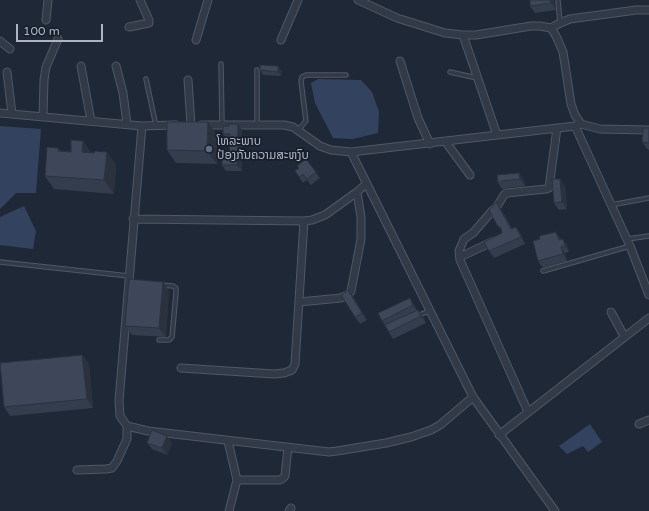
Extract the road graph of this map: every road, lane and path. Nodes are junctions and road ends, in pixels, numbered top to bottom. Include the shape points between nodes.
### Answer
1 (48, 0) edge
2 (140, 0) edge
3 (208, 0) edge
4 (298, 0) edge
5 (358, 0) edge
6 (558, 0) edge
7 (649, 10) edge
8 (46, 20) dead end
9 (560, 23) junction
10 (129, 27) dead end
11 (551, 28) junction
12 (463, 35) junction
13 (58, 39) dead end
14 (196, 40) dead end
15 (281, 40) dead end
16 (0, 41) edge
17 (10, 49) dead end
18 (400, 61) dead end
19 (221, 64) dead end
20 (82, 66) dead end
21 (116, 66) dead end
22 (257, 70) dead end
23 (7, 72) dead end
24 (450, 72) dead end
25 (346, 75) dead end
26 (477, 78) junction
27 (146, 79) dead end
28 (188, 80) dead end
29 (0, 113) edge
30 (12, 114) junction
31 (43, 117) junction
32 (91, 121) junction
33 (127, 124) junction
34 (256, 124) junction
35 (191, 125) junction
36 (222, 125) junction
37 (578, 125) junction
38 (142, 126) junction
39 (156, 126) junction
40 (557, 128) junction
41 (298, 130) junction
42 (649, 130) edge
43 (497, 135) junction
44 (445, 142) junction
45 (430, 144) junction
46 (351, 152) junction
47 (470, 175) dead end
48 (366, 184) junction
49 (357, 192) junction
50 (649, 198) edge
51 (611, 205) junction
52 (133, 219) junction
53 (304, 221) junction
54 (649, 236) edge
55 (502, 237) edge
56 (627, 238) junction
57 (630, 246) junction
58 (460, 257) junction
59 (0, 262) edge
60 (543, 271) dead end
61 (129, 276) junction
62 (155, 285) edge
63 (649, 295) edge
64 (299, 302) junction
65 (430, 311) junction
66 (611, 312) dead end
67 (649, 318) edge
68 (410, 319) edge
69 (624, 336) junction
70 (159, 340) dead end
71 (181, 368) dead end
72 (473, 397) junction
73 (528, 412) junction
74 (649, 420) edge
75 (639, 424) dead end
76 (126, 426) junction
77 (499, 435) junction
78 (228, 441) junction
79 (288, 447) junction
80 (77, 470) dead end
81 (237, 480) junction
82 (229, 511) edge
83 (555, 511) edge

1 - 8 street
2 - 10 street via 148,23
3 - 14 street
4 - 15 street
5 - 12 street via 397,18 445,33
6 - 9 lane
7 - 9 street via 570,19
9 - 11 street
11 - 12 street via 536,26
11 - 37 street via 563,52 571,104
12 - 26 street
13 - 31 street via 46,67
16 - 17 street
18 - 45 street via 418,118
19 - 36 lane
20 - 32 street
21 - 33 street
22 - 34 lane
23 - 30 street
24 - 26 lane
25 - 41 lane via 302,77 306,121
26 - 43 street
27 - 39 lane
28 - 35 street
29 - 30 street
30 - 31 street
31 - 32 street
32 - 33 street
33 - 38 street
34 - 36 street
34 - 41 street via 284,125
35 - 36 street
35 - 39 street
37 - 40 street
37 - 42 street via 600,129
37 - 51 street
38 - 39 street
38 - 52 street
40 - 43 street
40 - 58 street via 549,188 507,193 473,233 464,239
41 - 46 street via 320,146
43 - 44 street
44 - 45 street
44 - 47 street
45 - 46 street
46 - 48 street
48 - 49 street
48 - 65 street
49 - 53 street via 325,216
49 - 64 street via 361,239 351,291 341,298
50 - 51 lane
51 - 56 street
52 - 53 street
52 - 61 street
53 - 64 street
54 - 56 lane
55 - 58 street
56 - 57 street
57 - 60 lane
57 - 63 street
58 - 73 street
59 - 61 lane
61 - 76 street via 132,284 118,402 120,416
62 - 70 lane via 176,288 172,337 169,340
64 - 71 street via 296,364 292,370 274,374
65 - 68 lane
65 - 72 street
66 - 69 street
67 - 69 street
69 - 73 street
72 - 77 street
72 - 79 street via 440,425 411,437 329,452
73 - 77 street
74 - 75 street
76 - 78 street via 148,432
76 - 80 street via 127,439 112,468
77 - 83 street
78 - 79 street
78 - 81 street
79 - 81 street via 285,476 280,480
81 - 82 street

